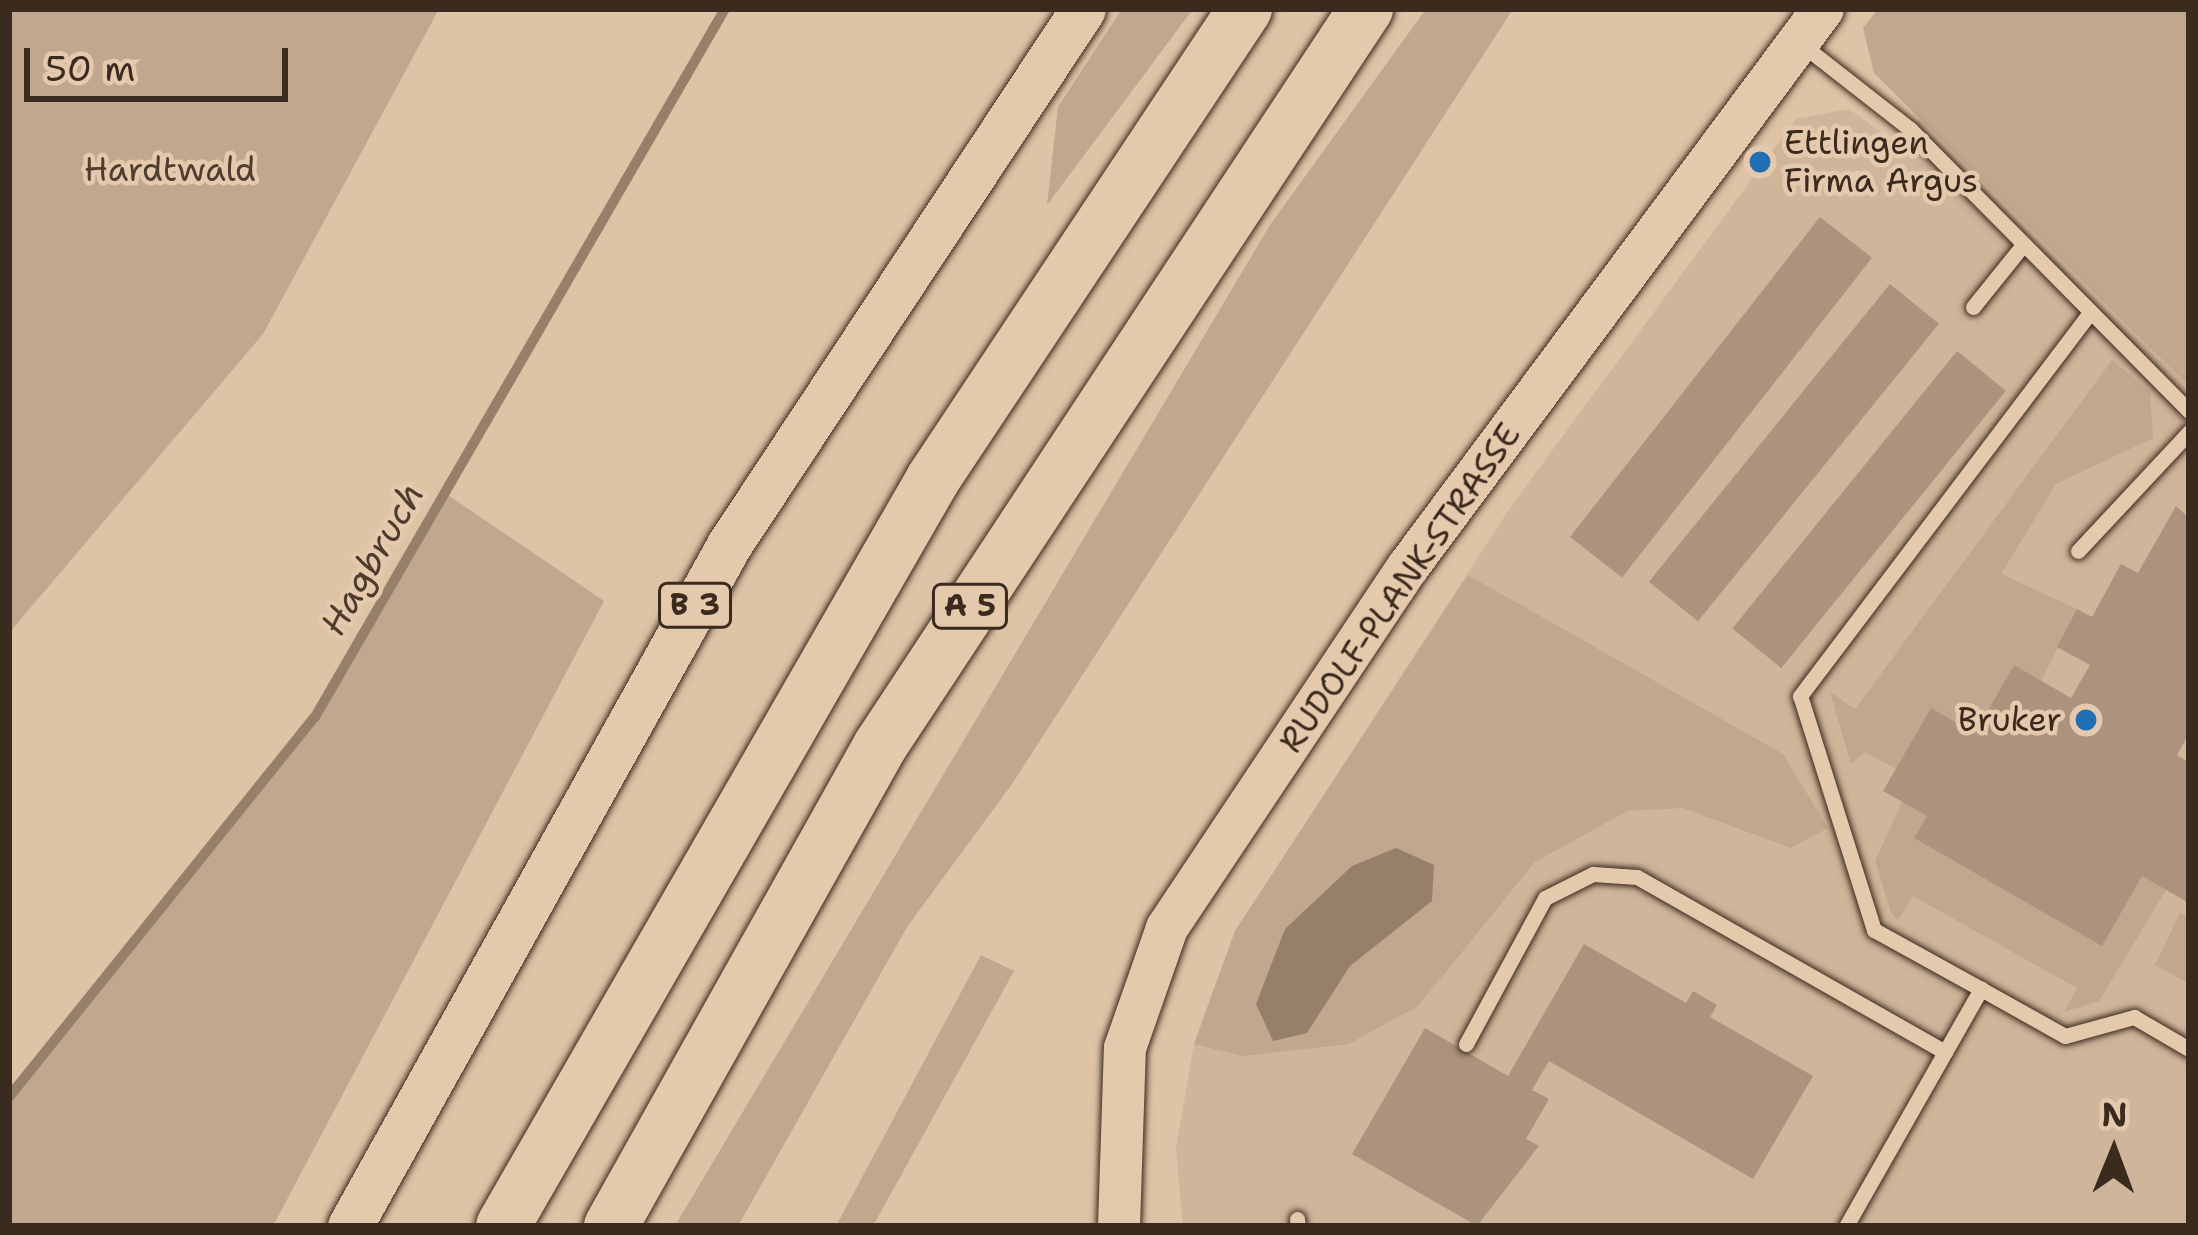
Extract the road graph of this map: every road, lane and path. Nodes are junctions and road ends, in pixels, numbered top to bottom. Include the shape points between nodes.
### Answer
1 (1083, 9) edge
2 (1245, 9) edge
3 (1366, 9) edge
4 (1810, 25) edge
5 (2022, 246) junction
6 (1973, 307) dead end
7 (2088, 315) junction
8 (2189, 411) edge
9 (2189, 432) edge
10 (2078, 551) dead end
11 (1981, 989) junction
12 (1466, 1044) dead end
13 (2189, 1049) edge
14 (1945, 1052) junction
15 (350, 1226) edge
16 (503, 1226) edge
17 (611, 1226) edge
18 (1119, 1226) edge
19 (1846, 1226) edge

1 - 15 main road, B 3 via 729,545
2 - 16 highway via 910,518
3 - 17 highway, A 5 via 880,746
4 - 5 lane
4 - 18 main road, RUDOLF-PLANK-STRASSE via 1408,567 1167,928 1125,1048
5 - 6 lane
5 - 7 lane
7 - 8 lane
7 - 11 lane via 1800,696 1874,930
9 - 10 lane
11 - 13 lane via 2065,1036 2134,1017
11 - 14 lane
12 - 14 lane via 1545,898 1593,874 1637,878
14 - 19 lane

